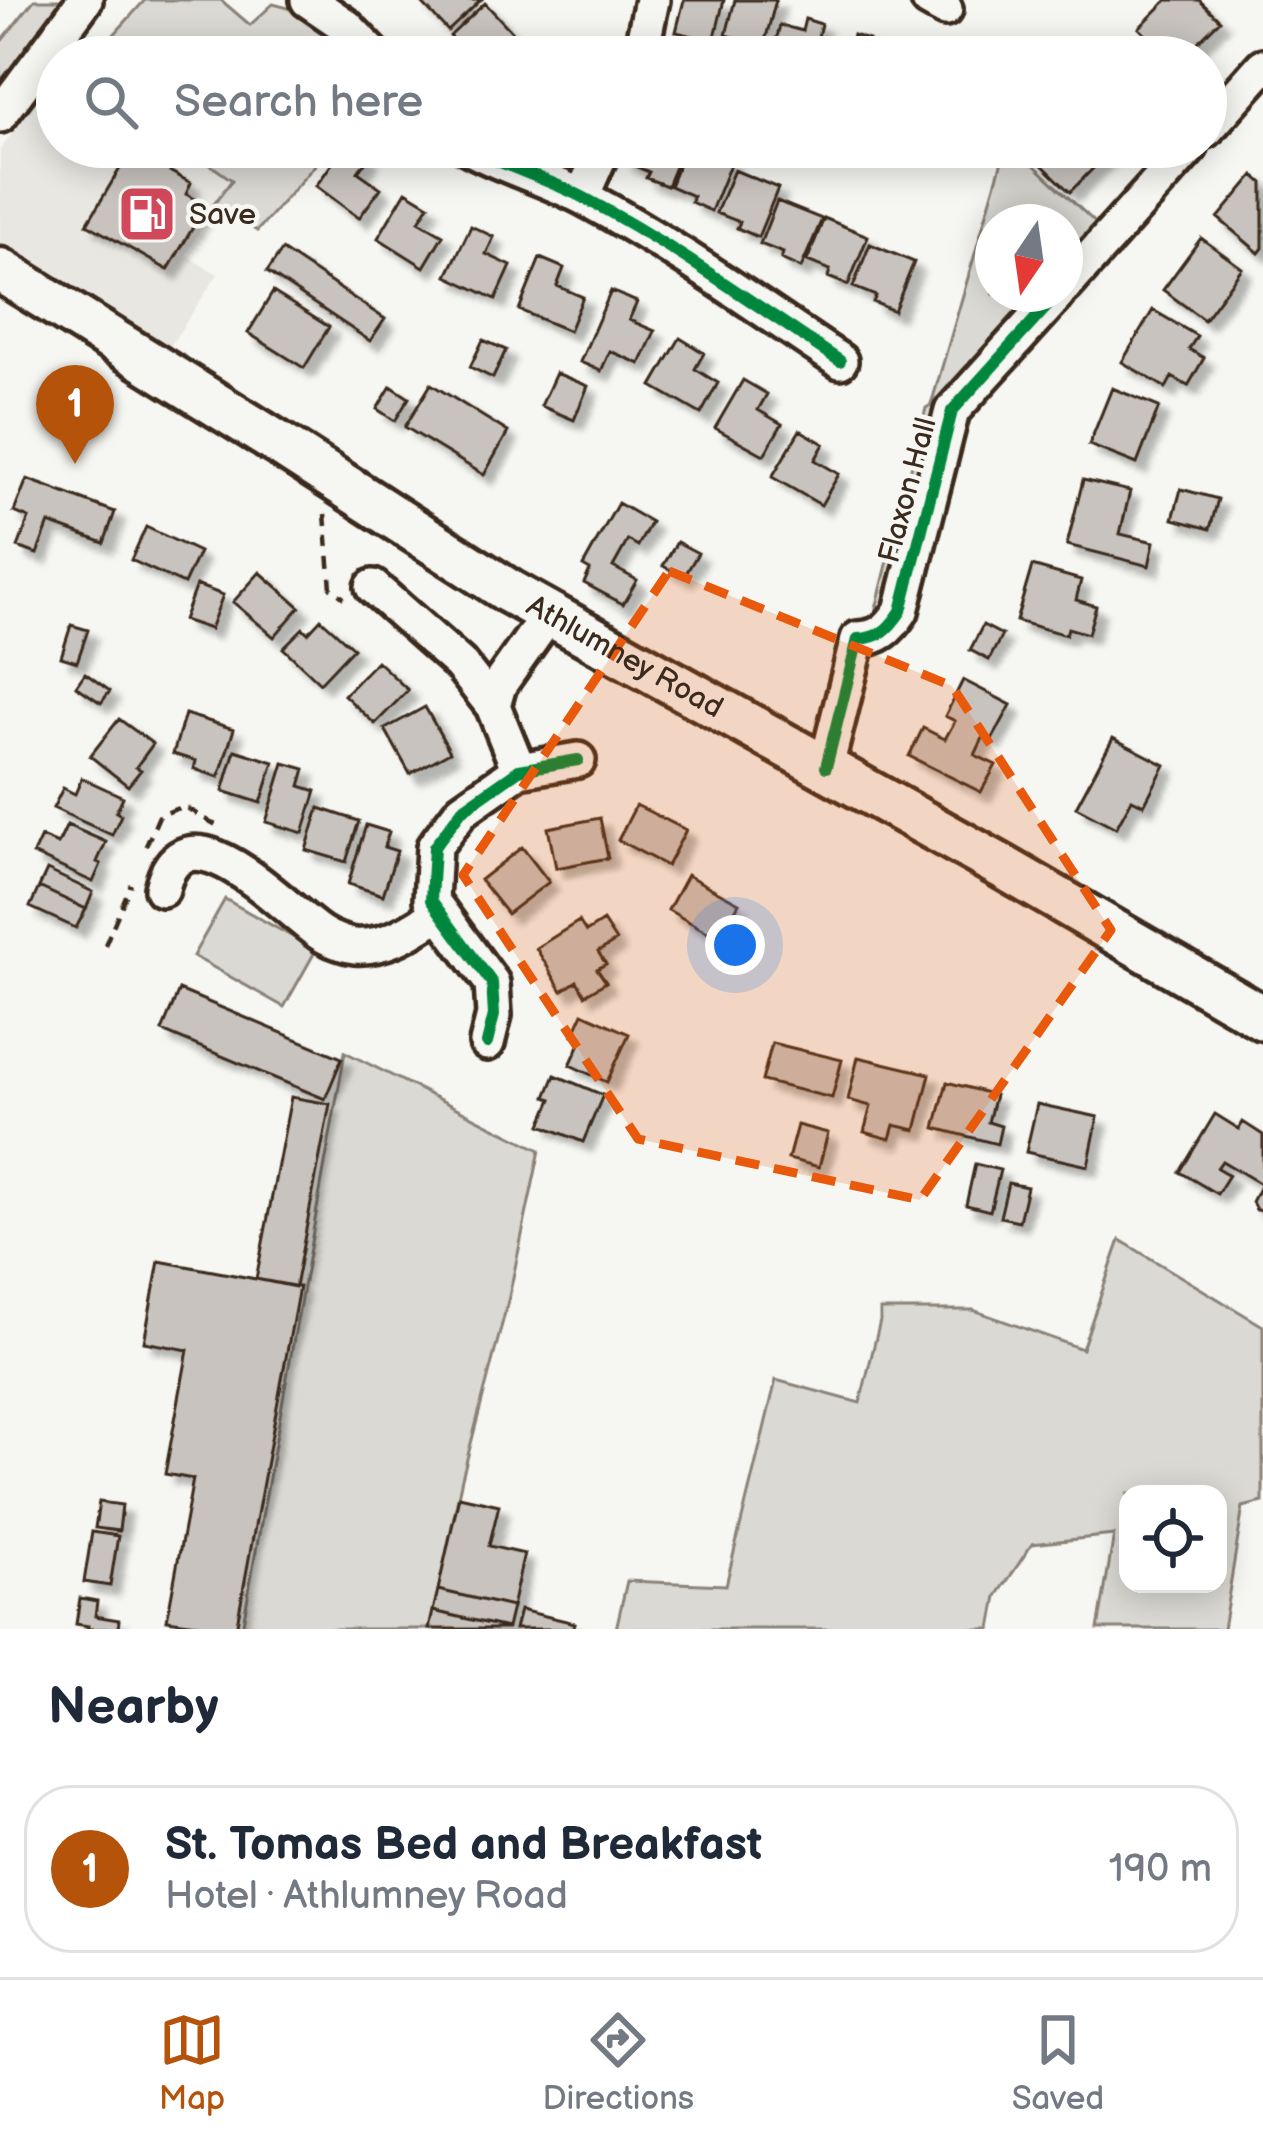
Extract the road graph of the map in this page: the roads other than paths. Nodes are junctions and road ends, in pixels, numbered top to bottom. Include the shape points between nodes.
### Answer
1 (85, 0) edge
2 (308, 0) edge
3 (652, 0) edge
4 (58, 36) edge
5 (356, 36) edge
6 (644, 36) edge
7 (36, 66) edge
8 (1263, 66) edge
9 (1227, 106) edge
10 (0, 115) edge
11 (512, 168) edge
12 (595, 168) edge
13 (1171, 168) edge
14 (582, 196) junction
15 (1083, 266) edge
16 (0, 270) edge
17 (1042, 312) edge
18 (840, 362) dead end
19 (360, 594) road end
20 (549, 614) junction
21 (494, 706) junction
22 (578, 760) dead end
23 (826, 767) junction
24 (519, 770) junction
25 (149, 879) road end
26 (440, 912) junction
27 (1263, 1018) edge
28 (488, 1042) dead end

1 - 4 street
2 - 5 street
3 - 6 street
7 - 10 street
8 - 9 street
11 - 14 street
12 - 14 street
13 - 15 street
14 - 18 street
16 - 20 main road, Athlumney Road
17 - 23 street, Flaxon Hall via 952,411 901,611 890,628 858,639
19 - 21 street via 460,664
20 - 21 street via 499,685
20 - 23 main road, Athlumney Road
21 - 24 street
22 - 24 street
23 - 27 main road, Athlumney Road
24 - 26 street via 462,810 434,847 431,900
25 - 26 street via 178,858 205,853 324,936 355,946 397,940
26 - 28 street via 492,983

